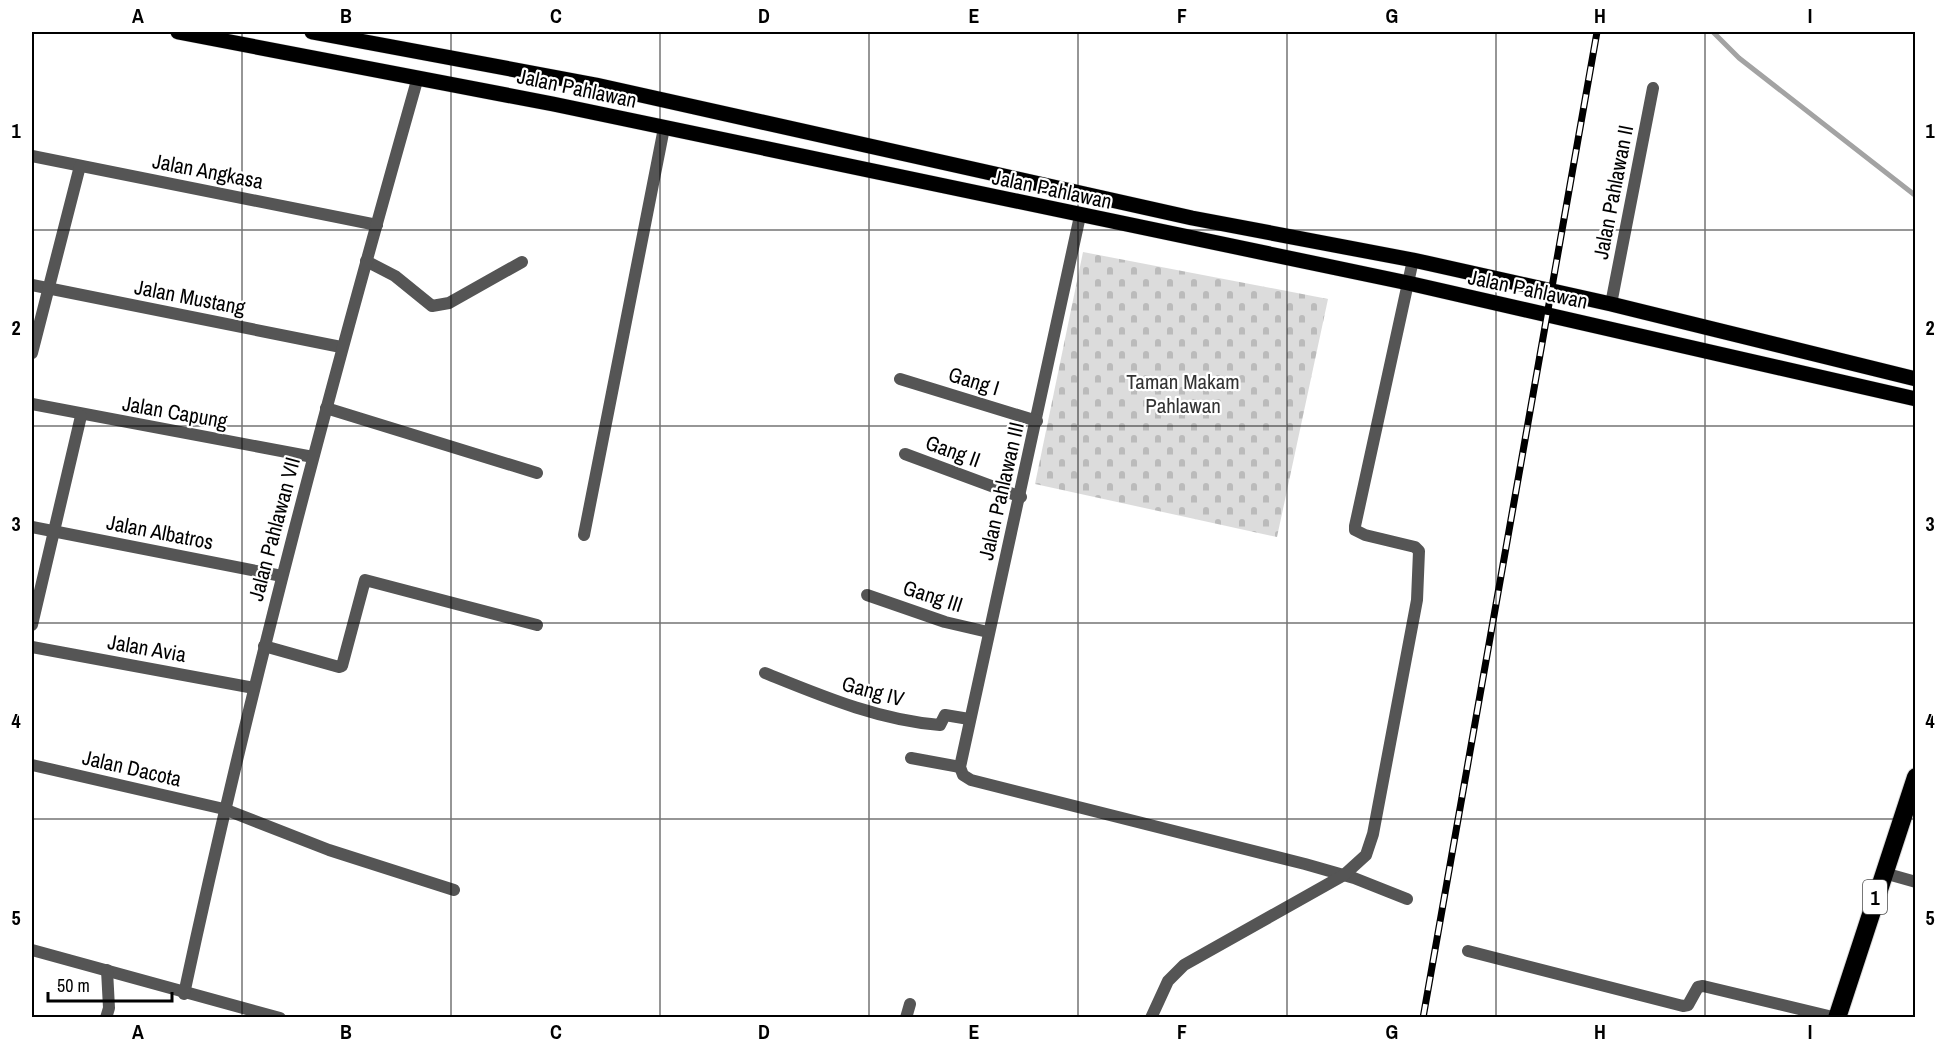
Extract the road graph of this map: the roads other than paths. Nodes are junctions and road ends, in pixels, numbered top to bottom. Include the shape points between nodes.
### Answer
1 (178, 32) edge
2 (317, 32) edge
3 (418, 77) junction
4 (559, 79) junction
5 (596, 85) junction
6 (1653, 88) dead end
7 (553, 104) junction
8 (589, 112) junction
9 (664, 128) junction
10 (32, 156) edge
11 (80, 166) junction
12 (1080, 216) junction
13 (376, 225) junction
14 (1413, 260) junction
15 (366, 261) junction
16 (522, 262) dead end
17 (1408, 283) junction
18 (32, 285) edge
19 (48, 289) junction
20 (1611, 304) junction
21 (341, 347) junction
22 (32, 353) edge
23 (900, 379) dead end
24 (1916, 379) edge
25 (1916, 399) edge
26 (32, 404) edge
27 (326, 408) junction
28 (81, 416) junction
29 (1037, 421) junction
30 (904, 454) dead end
31 (313, 457) junction
32 (537, 473) dead end
33 (1021, 497) junction
34 (32, 527) edge
35 (53, 531) junction
36 (584, 535) dead end
37 (282, 576) junction
38 (867, 595) dead end
39 (32, 625) edge
40 (537, 625) dead end
41 (988, 632) junction
42 (264, 646) junction
43 (32, 647) edge
44 (765, 673) dead end
45 (254, 688) junction
46 (969, 719) junction
47 (911, 758) dead end
48 (32, 765) edge
49 (962, 771) junction
50 (1916, 777) edge
51 (224, 809) junction
52 (1884, 873) junction
53 (1349, 876) junction
54 (1916, 882) edge
55 (454, 890) dead end
56 (1407, 899) dead end
57 (32, 950) edge
58 (1468, 951) dead end
59 (106, 970) junction
60 (184, 994) junction
61 (910, 1004) dead end
62 (106, 1017) edge
63 (280, 1017) edge
64 (906, 1017) edge
65 (1151, 1017) edge
66 (1837, 1017) edge

1 - 3 main road, Jalan Pahlawan
2 - 4 main road, Jalan Pahlawan
3 - 7 main road, Jalan Pahlawan
3 - 13 street, Jalan Pahlawan VII
4 - 5 main road, Jalan Pahlawan
4 - 7 main road
5 - 8 main road
5 - 14 main road, Jalan Pahlawan via 1192,218
6 - 20 street, Jalan Pahlawan II
7 - 8 main road, Jalan Pahlawan
8 - 9 main road, Jalan Pahlawan
9 - 12 main road, Jalan Pahlawan
9 - 36 street
10 - 11 street, Jalan Angkasa
11 - 13 street, Jalan Angkasa
11 - 19 street
12 - 17 main road, Jalan Pahlawan
12 - 29 street, Jalan Pahlawan III
13 - 15 street, Jalan Pahlawan VII
14 - 17 street
14 - 20 main road, Jalan Pahlawan
15 - 16 street via 395,276 432,306 449,303
15 - 21 street, Jalan Pahlawan VII
17 - 25 main road, Jalan Pahlawan
17 - 53 street via 1354,526 1365,536 1404,543 1419,551 1417,600 1373,834 1366,855
18 - 19 street, Jalan Mustang
19 - 21 street, Jalan Mustang
19 - 22 street
20 - 24 main road, Jalan Pahlawan
21 - 27 street, Jalan Pahlawan VII
23 - 29 street, Gang I
26 - 28 street, Jalan Capung
27 - 31 street, Jalan Pahlawan VII
27 - 32 street
28 - 31 street, Jalan Capung
28 - 35 street
29 - 33 street, Jalan Pahlawan III
30 - 33 street, Gang II
31 - 37 street, Jalan Pahlawan VII
33 - 41 street, Jalan Pahlawan III
34 - 35 street, Jalan Albatros
35 - 37 street, Jalan Albatros
35 - 39 street
37 - 42 street, Jalan Pahlawan VII
38 - 41 street, Gang III via 945,622
40 - 42 street via 365,580 342,666
41 - 46 street, Jalan Pahlawan III
42 - 45 street, Jalan Pahlawan VII
43 - 45 street, Jalan Avia
44 - 46 street, Gang IV via 850,707 933,725 940,725 945,715
45 - 51 street, Jalan Pahlawan VII
46 - 49 street, Jalan Pahlawan III
47 - 49 street
48 - 51 street, Jalan Dacota
49 - 53 street via 971,780
50 - 52 highway, 1
51 - 55 street, Jalan Dacota via 329,850
51 - 60 street, Jalan Pahlawan VII
52 - 54 street
52 - 66 highway, 1
53 - 56 street
53 - 65 street via 1184,965 1168,981
57 - 59 street
58 - 66 street via 1683,1006 1703,986
59 - 60 street
59 - 62 street
60 - 63 street
61 - 64 street

